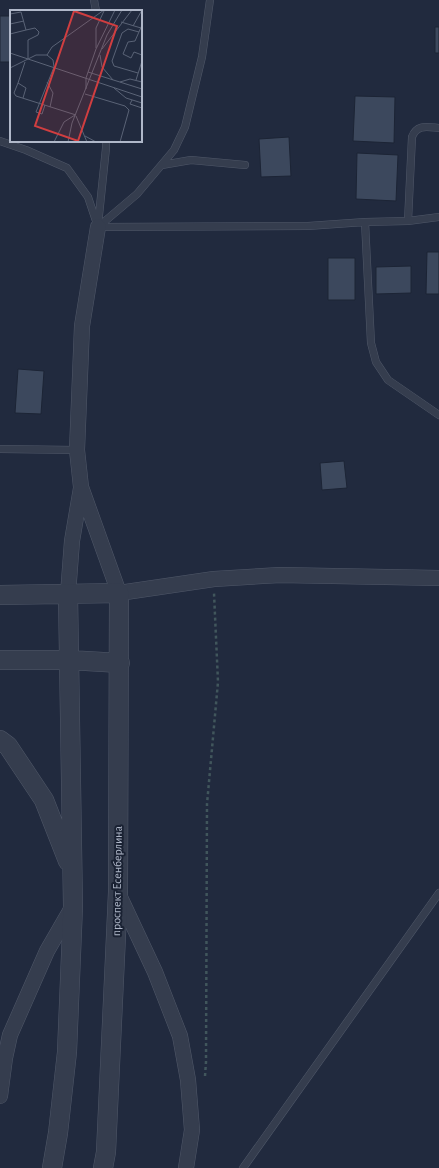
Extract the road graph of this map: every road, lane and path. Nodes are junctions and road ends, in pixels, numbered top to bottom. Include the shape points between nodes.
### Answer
1 (94, 0) edge
2 (210, 0) edge
3 (96, 10) edge
4 (439, 128) edge
5 (0, 141) edge
6 (106, 142) edge
7 (245, 164) dead end
8 (162, 165) junction
9 (439, 217) edge
10 (408, 221) junction
11 (365, 222) junction
12 (98, 227) junction
13 (439, 415) edge
14 (0, 448) edge
15 (77, 450) junction
16 (81, 487) junction
17 (214, 578) junction
18 (439, 578) edge
19 (119, 593) junction
20 (68, 594) junction
21 (0, 595) edge
22 (0, 660) edge
23 (69, 660) junction
24 (120, 663) junction
25 (0, 740) edge
26 (73, 872) junction
27 (118, 892) junction
28 (439, 893) edge
29 (73, 906) junction
30 (204, 1078) dead end
31 (0, 1096) edge
32 (52, 1168) edge
33 (102, 1168) edge
34 (186, 1168) edge
35 (243, 1168) edge

1 - 3 lane
2 - 8 lane via 202,56 185,127 174,150
4 - 10 lane via 422,126 412,137
5 - 12 lane via 67,168 88,197
6 - 12 lane
7 - 8 lane via 191,160
8 - 12 lane via 137,194
9 - 10 lane
10 - 11 lane
11 - 12 lane via 308,226
11 - 13 lane via 372,343 376,362 388,380
12 - 15 street via 82,326
14 - 15 lane
15 - 16 street
16 - 19 street
16 - 20 street via 72,541
17 - 18 street via 280,575
17 - 19 street
17 - 30 path via 218,682 207,804
19 - 20 street
19 - 24 street, проспект Есенберлина
20 - 21 street
20 - 23 street
22 - 23 street
23 - 24 street
23 - 26 street
24 - 27 street, проспект Есенберлина
25 - 26 street via 8,746 44,800
26 - 29 street
27 - 33 street, проспект Есенберлина via 106,1152
27 - 34 street via 155,972 180,1036 188,1080 192,1130
28 - 35 lane
29 - 31 street via 47,951 10,1035
29 - 32 street via 67,1052

